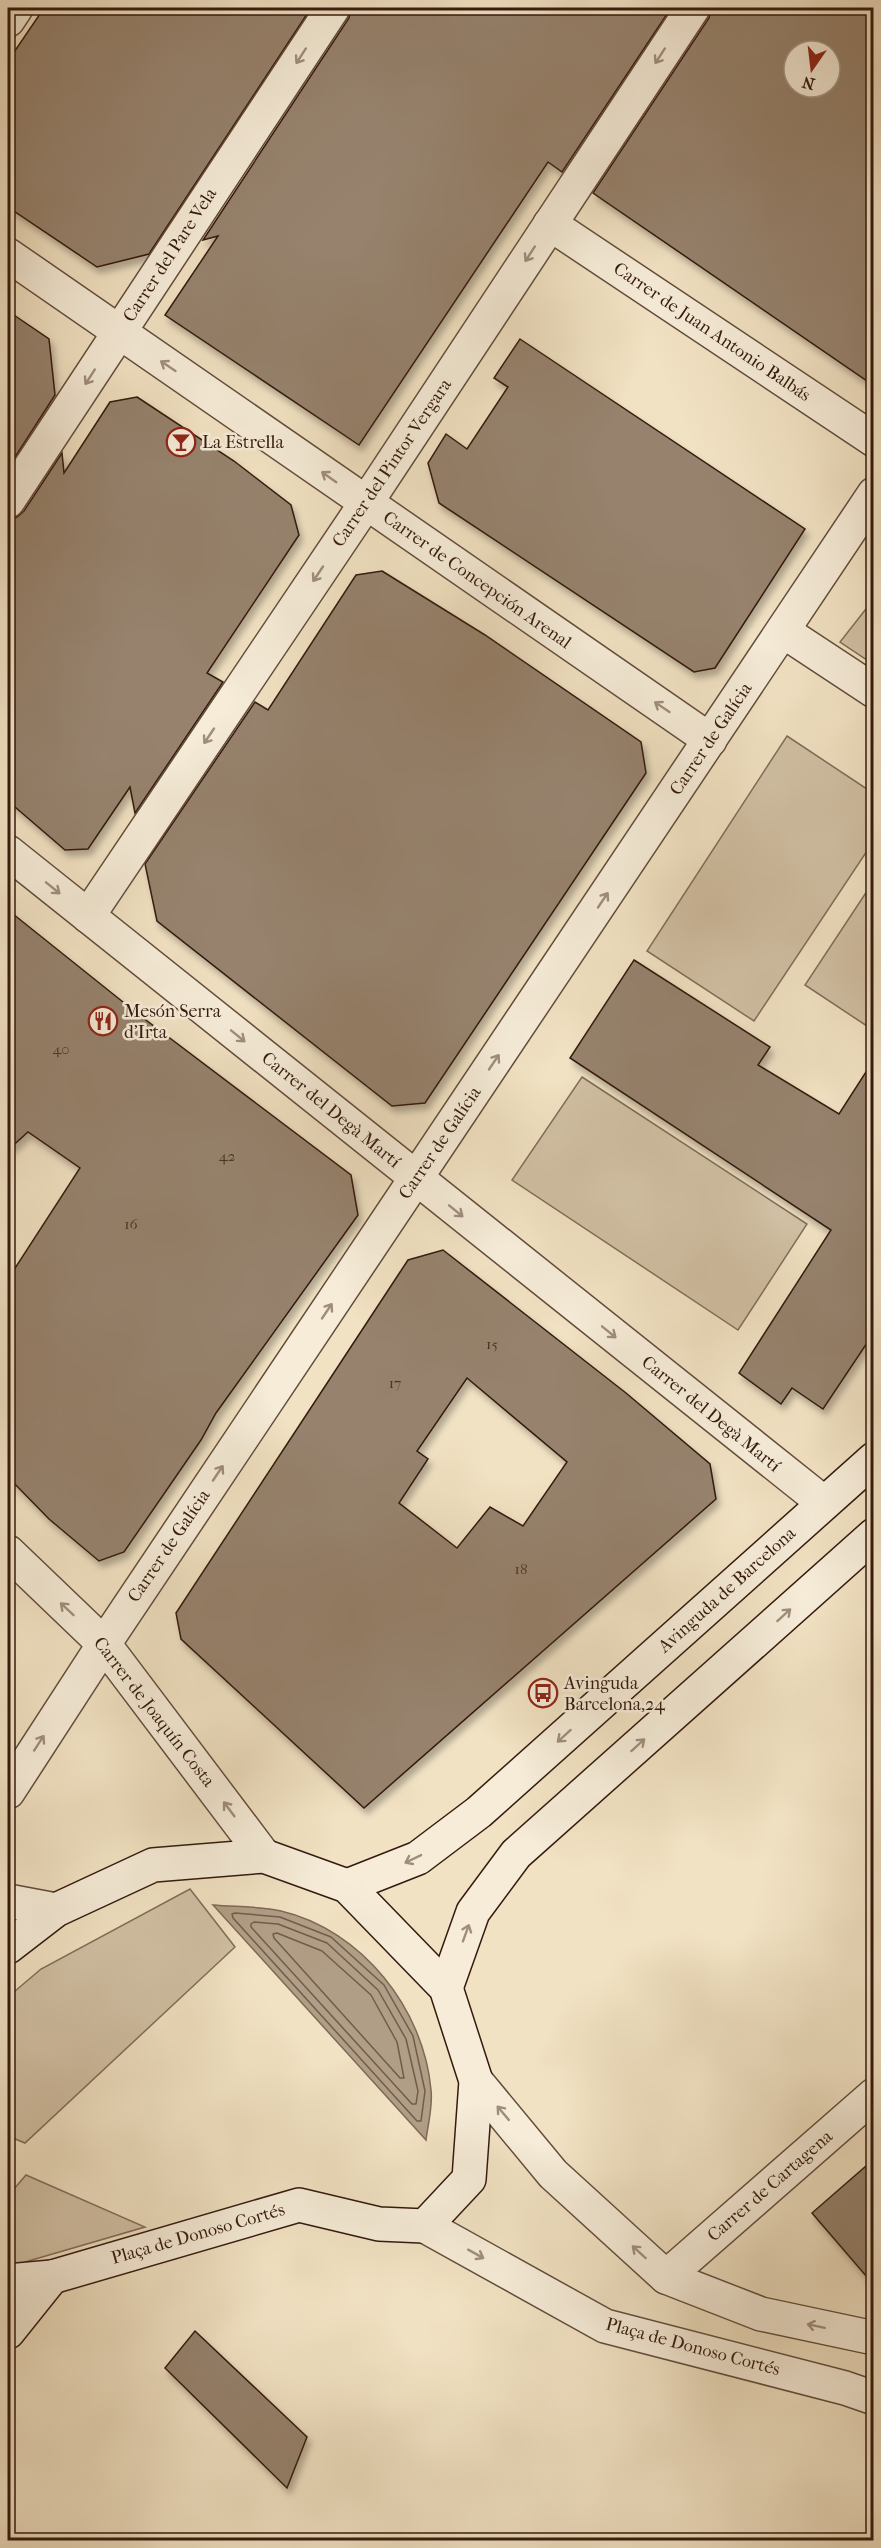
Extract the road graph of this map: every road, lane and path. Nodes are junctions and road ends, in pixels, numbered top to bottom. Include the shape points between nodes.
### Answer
1 (16, 8) edge
2 (333, 8) edge
3 (693, 8) edge
4 (8, 20) edge
5 (550, 224) junction
6 (8, 255) edge
7 (119, 333) junction
8 (873, 440) edge
9 (873, 494) edge
10 (8, 501) edge
11 (366, 503) junction
12 (783, 631) junction
13 (873, 691) edge
14 (710, 740) junction
15 (8, 852) edge
16 (88, 916) junction
17 (416, 1179) junction
18 (873, 1459) edge
19 (824, 1503) junction
20 (873, 1535) edge
21 (8, 1552) edge
22 (104, 1644) junction
23 (8, 1792) edge
24 (264, 1856) junction
25 (347, 1886) junction
26 (8, 1901) edge
27 (56, 1910) junction
28 (8, 1947) edge
29 (446, 1988) junction
30 (476, 2080) junction
31 (873, 2095) edge
32 (425, 2226) junction
33 (52, 2277) junction
34 (666, 2277) junction
35 (8, 2281) edge
36 (8, 2332) edge
37 (873, 2338) edge
38 (873, 2398) edge

1 - 4 street
2 -> 7 street, Carrer del Pare Vela
3 -> 5 street, Carrer del Pintor Vergara
5 - 8 street, Carrer de Juan Antonio Balbás
5 -> 11 street, Carrer del Pintor Vergara
6 - 7 street, Carrer de Concepción Arenal
7 -> 10 street, Carrer del Pare Vela
11 -> 7 street, Carrer de Concepción Arenal
9 - 12 street, Carrer de Galícia
14 -> 11 street, Carrer de Concepción Arenal
11 -> 16 street, Carrer del Pintor Vergara
12 - 13 street
12 - 14 street, Carrer de Galícia
17 -> 14 street, Carrer de Galícia
15 -> 16 street, Carrer del Degà Martí
16 -> 17 street, Carrer del Degà Martí
17 -> 19 street, Carrer del Degà Martí
22 -> 17 street, Carrer de Galícia
18 - 19 street, Avinguda de Barcelona
19 -> 25 street, Avinguda de Barcelona via 479,1812 418,1858
29 -> 20 street via 473,1912 516,1854
22 -> 21 street, Carrer de Joaquín Costa
23 -> 22 street, Carrer de Galícia
24 -> 22 street, Carrer de Joaquín Costa
24 - 25 street
24 - 27 street via 153,1865
25 - 29 street
26 - 27 street
27 - 28 street
29 - 30 street
30 - 32 street via 469,2179
34 -> 30 street via 554,2174
31 - 34 street, Carrer de Cartagena
32 - 33 street, Plaça de Donoso Cortés via 380,2224 299,2205
32 -> 38 street, Plaça de Donoso Cortés via 605,2326
33 - 35 street, Plaça de Donoso Cortés
33 - 36 street
37 -> 34 street via 761,2314

